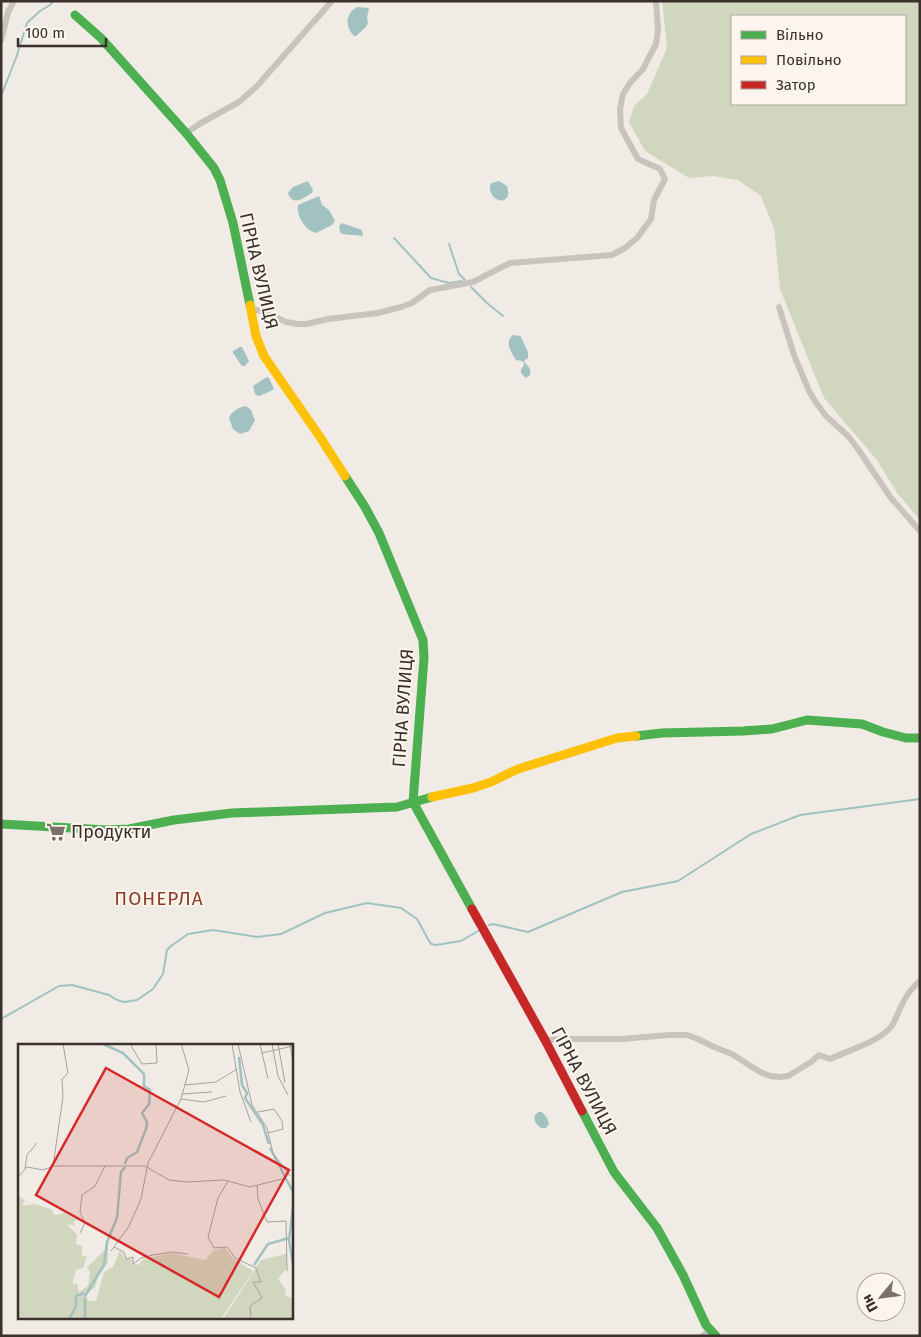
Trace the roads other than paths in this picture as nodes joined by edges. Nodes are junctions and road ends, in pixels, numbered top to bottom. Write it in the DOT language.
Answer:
graph roads {
  1 [pos="14,1"];
  2 [pos="332,1"];
  3 [pos="656,1"];
  4 [pos="75,15"];
  5 [pos="1,41"];
  6 [pos="186,133"];
  7 [pos="780,307"];
  8 [pos="250,309"];
  9 [pos="920,530"];
  10 [pos="920,738"];
  11 [pos="413,802"];
  12 [pos="1,824"];
  13 [pos="920,981"];
  14 [pos="545,1040"];
  15 [pos="713,1333"];
  16 [pos="702,1336"];
  1 -- 5 [label="street"];
  2 -- 6 [label="street"];
  3 -- 8 [label="street"];
  4 -- 6 [label="street, ГІРНА ВУЛИЦЯ"];
  6 -- 8 [label="street, ГІРНА ВУЛИЦЯ"];
  7 -- 9 [label="street"];
  8 -- 11 [label="street, ГІРНА ВУЛИЦЯ"];
  10 -- 11 [label="street"];
  11 -- 12 [label="street"];
  11 -- 14 [label="street, ГІРНА ВУЛИЦЯ"];
  13 -- 14 [label="street"];
  14 -- 15 [label="street, ГІРНА ВУЛИЦЯ"];
  15 -- 16 [label="street"];
}
